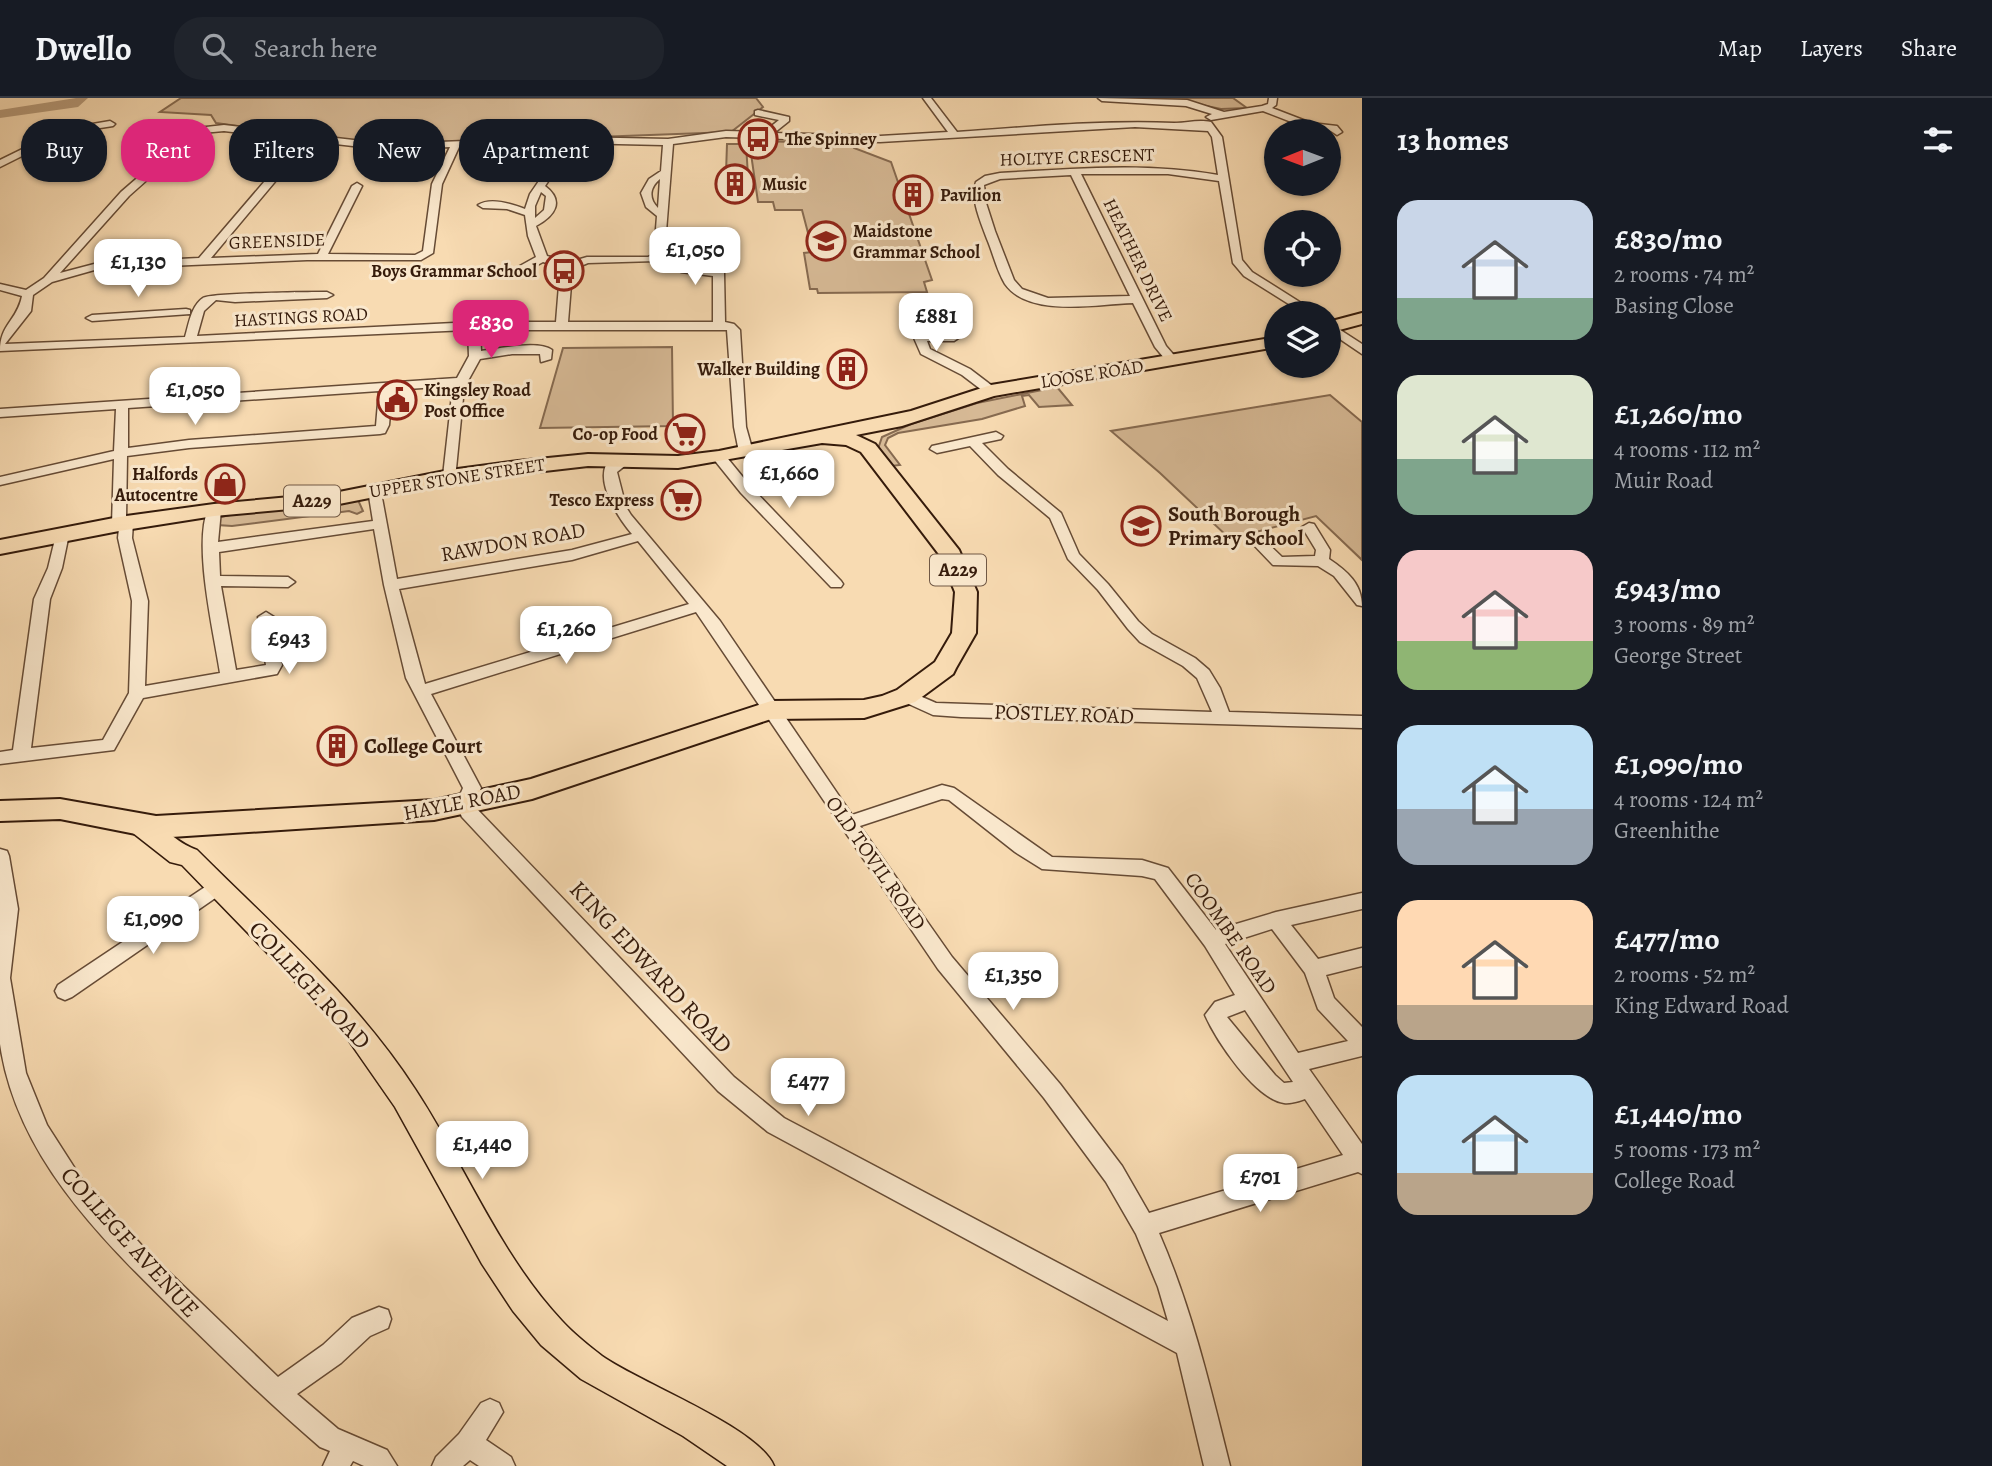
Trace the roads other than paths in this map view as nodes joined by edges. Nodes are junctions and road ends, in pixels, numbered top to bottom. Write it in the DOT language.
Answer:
graph roads {
  1 [pos="927,98"];
  2 [pos="1102,98"];
  3 [pos="1273,98"];
  4 [pos="1264,108"];
  5 [pos="758,113"];
  6 [pos="1221,114"];
  7 [pos="1292,119"];
  8 [pos="110,124"];
  9 [pos="229,129"];
  10 [pos="1210,129"];
  11 [pos="827,134"];
  12 [pos="769,136"];
  13 [pos="955,136"];
  14 [pos="845,138"];
  15 [pos="614,141"];
  16 [pos="339,142"];
  17 [pos="668,142"];
  18 [pos="456,144"];
  19 [pos="459,144"];
  20 [pos="0,164"];
  21 [pos="667,172"];
  22 [pos="1075,172"];
  23 [pos="1222,176"];
  24 [pos="269,182"];
  25 [pos="545,182"];
  26 [pos="357,186"];
  27 [pos="541,187"];
  28 [pos="531,199"];
  29 [pos="483,205"];
  30 [pos="508,206"];
  31 [pos="527,213"];
  32 [pos="663,215"];
  33 [pos="530,225"];
  34 [pos="73,252"];
  35 [pos="322,257"];
  36 [pos="542,258"];
  37 [pos="657,258"];
  38 [pos="202,261"];
  39 [pos="98,266"];
  40 [pos="571,266"];
  41 [pos="513,274"];
  42 [pos="48,280"];
  43 [pos="0,287"];
  44 [pos="28,294"];
  45 [pos="327,295"];
  46 [pos="1138,299"];
  47 [pos="1291,301"];
  48 [pos="186,312"];
  49 [pos="113,317"];
  50 [pos="92,318"];
  51 [pos="1362,318"];
  52 [pos="913,322"];
  53 [pos="1341,324"];
  54 [pos="476,326"];
  55 [pos="562,326"];
  56 [pos="719,326"];
  57 [pos="1341,335"];
  58 [pos="918,337"];
  59 [pos="954,337"];
  60 [pos="190,339"];
  61 [pos="104,343"];
  62 [pos="0,344"];
  63 [pos="1264,344"];
  64 [pos="1362,350"];
  65 [pos="475,356"];
  66 [pos="545,359"];
  67 [pos="1173,360"];
  68 [pos="460,382"];
  69 [pos="386,386"];
  70 [pos="991,391"];
  71 [pos="122,405"];
  72 [pos="0,412"];
  73 [pos="910,416"];
  74 [pos="996,436"];
  75 [pos="821,438"];
  76 [pos="973,441"];
  77 [pos="744,443"];
  78 [pos="868,448"];
  79 [pos="937,449"];
  80 [pos="121,453"];
  81 [pos="719,457"];
  82 [pos="625,461"];
  83 [pos="450,476"];
  84 [pos="0,481"];
  85 [pos="375,490"];
  86 [pos="214,510"];
  87 [pos="123,524"];
  88 [pos="380,524"];
  89 [pos="1309,527"];
  90 [pos="62,534"];
  91 [pos="641,536"];
  92 [pos="1256,540"];
  93 [pos="0,547"];
  94 [pos="212,548"];
  95 [pos="1321,561"];
  96 [pos="213,580"];
  97 [pos="288,582"];
  98 [pos="836,584"];
  99 [pos="391,585"];
  100 [pos="1362,601"];
  101 [pos="699,606"];
  102 [pos="266,617"];
  103 [pos="229,678"];
  104 [pos="422,691"];
  105 [pos="137,693"];
  106 [pos="906,696"];
  107 [pos="771,710"];
  108 [pos="1223,719"];
  109 [pos="1362,722"];
  110 [pos="21,756"];
  111 [pos="0,758"];
  112 [pos="465,804"];
  113 [pos="0,811"];
  114 [pos="848,823"];
  115 [pos="213,824"];
  116 [pos="141,826"];
  117 [pos="0,856"];
  118 [pos="190,858"];
  119 [pos="217,887"];
  120 [pos="1362,901"];
  121 [pos="1276,919"];
  122 [pos="1212,940"];
  123 [pos="1362,957"];
  124 [pos="1314,969"];
  125 [pos="65,991"];
  126 [pos="1249,1000"];
  127 [pos="1295,1063"];
  128 [pos="1310,1088"];
  129 [pos="1362,1161"];
  130 [pos="1144,1226"];
  131 [pos="379,1319"];
  132 [pos="1188,1345"];
  133 [pos="276,1393"];
  134 [pos="491,1412"];
  135 [pos="468,1443"];
  136 [pos="341,1456"];
  137 [pos="384,1466"];
  138 [pos="445,1466"];
  139 [pos="502,1466"];
  140 [pos="757,1466"];
  141 [pos="1217,1466"];
  1 -- 13 [label="street"];
  2 -- 6 [label="street"];
  3 -- 4 [label="street"];
  4 -- 6 [label="street"];
  4 -- 7 [label="street"];
  5 -- 12 [label="street"];
  6 -- 10 [label="street"];
  8 -- 20 [label="street"];
  9 -- 34 [label="street"];
  10 -- 13 [label="street"];
  10 -- 23 [label="street"];
  11 -- 14 [label="street"];
  12 -- 14 [label="street"];
  12 -- 17 [label="street"];
  13 -- 14 [label="street"];
  15 -- 17 [label="street"];
  16 -- 18 [label="street"];
  17 -- 21 [label="street"];
  18 -- 19 [label="street"];
  18 -- 35 [label="street, GREENSIDE"];
  21 -- 32 [label="street"];
  21 -- 32 [label="street"];
  22 -- 23 [label="street, HOLTYE CRESCENT"];
  22 -- 46 [label="street, HEATHER DRIVE"];
  22 -- 46 [label="street, HOLTYE CRESCENT"];
  23 -- 47 [label="street"];
  24 -- 38 [label="street"];
  25 -- 27 [label="street"];
  26 -- 35 [label="street"];
  27 -- 28 [label="street"];
  27 -- 33 [label="street"];
  28 -- 30 [label="street"];
  28 -- 31 [label="street"];
  29 -- 30 [label="street"];
  30 -- 31 [label="street"];
  31 -- 33 [label="street"];
  32 -- 37 [label="street"];
  33 -- 36 [label="street"];
  34 -- 39 [label="street"];
  34 -- 42 [label="street"];
  35 -- 38 [label="street, GREENSIDE"];
  36 -- 40 [label="street"];
  36 -- 41 [label="street"];
  37 -- 40 [label="street"];
  37 -- 56 [label="street"];
  38 -- 39 [label="street, GREENSIDE"];
  39 -- 42 [label="street, GREENSIDE"];
  40 -- 55 [label="street"];
  42 -- 44 [label="street"];
  43 -- 44 [label="street"];
  44 -- 62 [label="street"];
  45 -- 60 [label="street"];
  46 -- 67 [label="street, HEATHER DRIVE"];
  48 -- 49 [label="street"];
  49 -- 50 [label="street"];
  49 -- 61 [label="street"];
  51 -- 53 [label="highway"];
  52 -- 58 [label="street"];
  54 -- 55 [label="street, HASTINGS ROAD"];
  54 -- 60 [label="street, HASTINGS ROAD"];
  54 -- 65 [label="street"];
  55 -- 56 [label="street, HASTINGS ROAD"];
  56 -- 77 [label="street"];
  57 -- 64 [label="street"];
  58 -- 59 [label="street"];
  58 -- 70 [label="street"];
  60 -- 61 [label="street, HASTINGS ROAD"];
  61 -- 62 [label="street, HASTINGS ROAD"];
  63 -- 67 [label="highway, LOOSE ROAD / A229"];
  65 -- 66 [label="street"];
  65 -- 68 [label="street"];
  67 -- 70 [label="highway, LOOSE ROAD / A229"];
  68 -- 69 [label="street"];
  68 -- 83 [label="street"];
  69 -- 71 [label="street"];
  69 -- 80 [label="street"];
  70 -- 73 [label="highway, LOOSE ROAD / A229"];
  71 -- 72 [label="street"];
  71 -- 80 [label="street"];
  73 -- 75 [label="highway, LOOSE ROAD / A229"];
  73 -- 78 [label="highway, LOOSE ROAD / A229"];
  74 -- 76 [label="street"];
  75 -- 77 [label="highway, LOOSE ROAD / A229"];
  75 -- 78 [label="highway, A229"];
  76 -- 79 [label="street"];
  76 -- 108 [label="street"];
  77 -- 81 [label="highway, LOOSE ROAD / A229"];
  78 -- 106 [label="highway, A229"];
  80 -- 84 [label="street"];
  80 -- 87 [label="street"];
  81 -- 82 [label="highway, LOOSE ROAD / A229"];
  81 -- 98 [label="street"];
  82 -- 83 [label="highway, UPPER STONE STREET / A229"];
  82 -- 91 [label="street, OLD TOVIL ROAD"];
  83 -- 85 [label="highway, UPPER STONE STREET / A229"];
  85 -- 86 [label="highway, UPPER STONE STREET / A229"];
  85 -- 88 [label="street"];
  86 -- 87 [label="highway, UPPER STONE STREET / A229"];
  86 -- 94 [label="street"];
  87 -- 90 [label="highway, UPPER STONE STREET / A229"];
  87 -- 105 [label="street"];
  88 -- 94 [label="street"];
  88 -- 99 [label="street"];
  89 -- 95 [label="street"];
  90 -- 93 [label="highway, UPPER STONE STREET / A229"];
  90 -- 110 [label="street"];
  91 -- 99 [label="street, RAWDON ROAD"];
  91 -- 101 [label="street, OLD TOVIL ROAD"];
  92 -- 95 [label="street"];
  94 -- 96 [label="street"];
  95 -- 100 [label="street"];
  96 -- 97 [label="street"];
  96 -- 103 [label="street"];
  99 -- 104 [label="street"];
  101 -- 104 [label="street"];
  101 -- 107 [label="street, OLD TOVIL ROAD"];
  102 -- 103 [label="street"];
  103 -- 105 [label="street"];
  104 -- 112 [label="street"];
  105 -- 110 [label="street"];
  106 -- 107 [label="highway, A229"];
  106 -- 108 [label="street, POSTLEY ROAD"];
  107 -- 112 [label="highway, HAYLE ROAD / A229"];
  107 -- 114 [label="street, OLD TOVIL ROAD"];
  108 -- 109 [label="street, POSTLEY ROAD"];
  110 -- 111 [label="street"];
  112 -- 115 [label="highway, HAYLE ROAD / A229"];
  112 -- 132 [label="street, KING EDWARD ROAD"];
  113 -- 116 [label="highway, COLLEGE ROAD / A229"];
  114 -- 122 [label="street, COOMBE ROAD"];
  114 -- 130 [label="street, OLD TOVIL ROAD"];
  115 -- 116 [label="highway, HAYLE ROAD / A229"];
  115 -- 118 [label="main road"];
  116 -- 118 [label="main road, COLLEGE ROAD"];
  117 -- 133 [label="street, COLLEGE AVENUE"];
  118 -- 119 [label="main road, COLLEGE ROAD"];
  119 -- 125 [label="street"];
  119 -- 140 [label="main road, COLLEGE ROAD"];
  120 -- 121 [label="street"];
  121 -- 122 [label="street"];
  121 -- 124 [label="street"];
  122 -- 126 [label="street, COOMBE ROAD"];
  123 -- 124 [label="street"];
  124 -- 127 [label="street"];
  126 -- 127 [label="street, COOMBE ROAD"];
  126 -- 128 [label="street"];
  127 -- 128 [label="street, COOMBE ROAD"];
  128 -- 129 [label="street, COOMBE ROAD"];
  129 -- 130 [label="street"];
  130 -- 132 [label="street, OLD TOVIL ROAD"];
  131 -- 133 [label="street"];
  132 -- 141 [label="street, OLD TOVIL ROAD"];
  133 -- 136 [label="street, COLLEGE AVENUE"];
  134 -- 135 [label="street"];
  135 -- 138 [label="street"];
  135 -- 139 [label="street"];
  136 -- 137 [label="street, COLLEGE AVENUE"];
}
